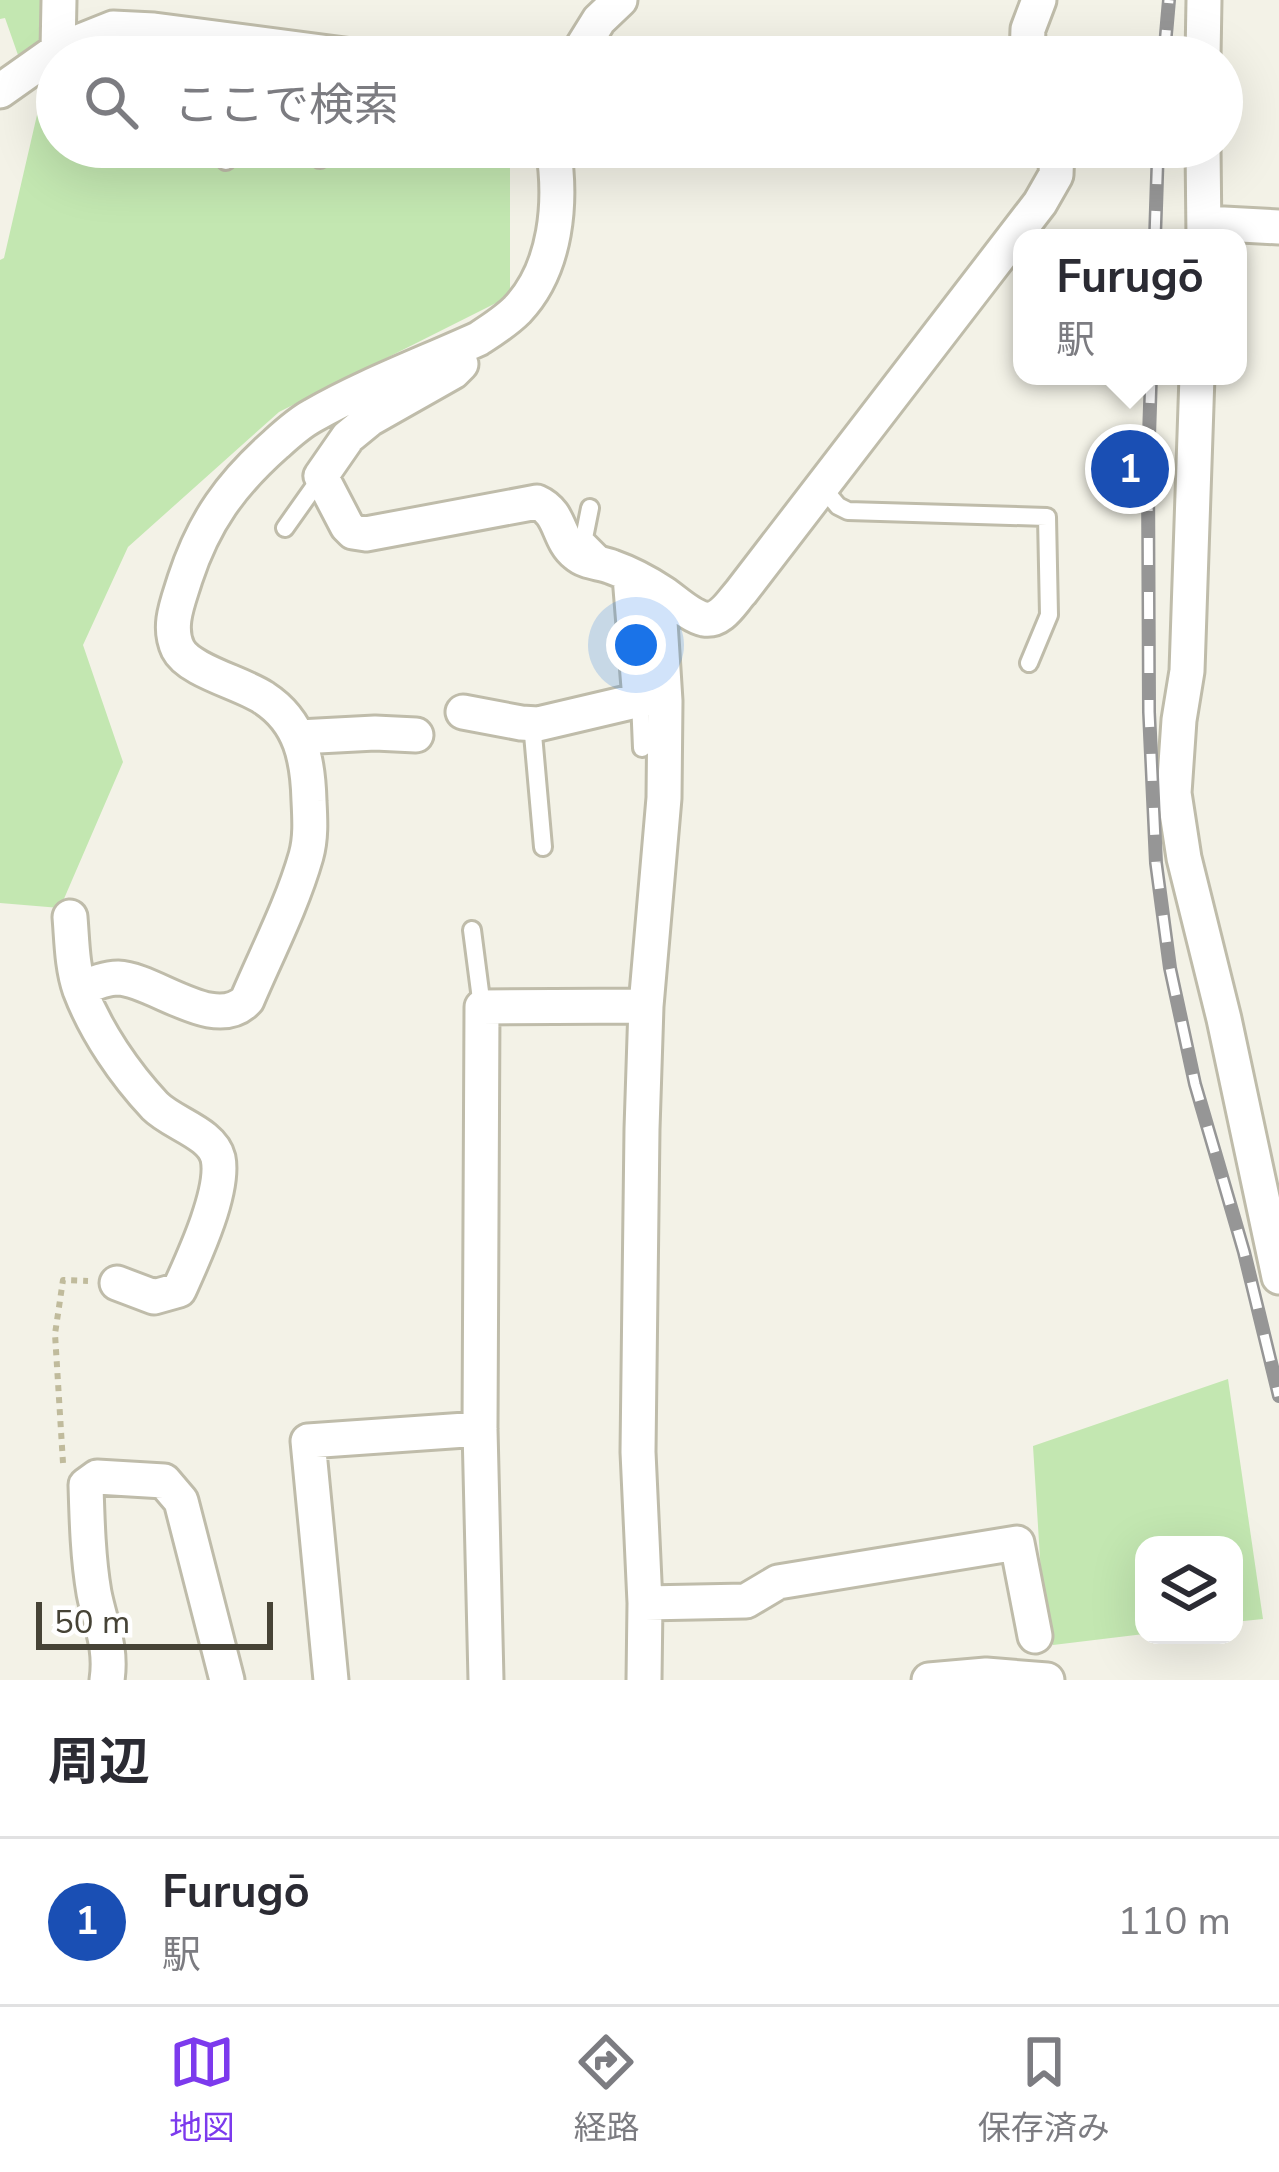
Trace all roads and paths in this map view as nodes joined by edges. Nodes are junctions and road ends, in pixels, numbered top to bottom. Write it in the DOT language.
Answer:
graph roads {
  1 [pos="59,0"];
  2 [pos="620,0"];
  3 [pos="1040,0"];
  4 [pos="1204,0"];
  5 [pos="58,36"];
  6 [pos="92,36"];
  7 [pos="151,36"];
  8 [pos="589,36"];
  9 [pos="1028,36"];
  10 [pos="1203,36"];
  11 [pos="36,66"];
  12 [pos="0,91"];
  13 [pos="556,168"];
  14 [pos="1056,168"];
  15 [pos="1203,168"];
  16 [pos="1279,227"];
  17 [pos="1020,229"];
  18 [pos="1204,229"];
  19 [pos="1229,229"];
  20 [pos="1013,238"];
  21 [pos="478,339"];
  22 [pos="1197,385"];
  23 [pos="321,476"];
  24 [pos="821,488"];
  25 [pos="590,508"];
  26 [pos="284,528"];
  27 [pos="633,577"];
  28 [pos="1029,663"];
  29 [pos="640,700"];
  30 [pos="464,712"];
  31 [pos="532,723"];
  32 [pos="416,735"];
  33 [pos="299,737"];
  34 [pos="643,748"];
  35 [pos="543,847"];
  36 [pos="70,917"];
  37 [pos="472,930"];
  38 [pos="80,989"];
  39 [pos="646,1006"];
  40 [pos="482,1007"];
  41 [pos="1279,1276"];
  42 [pos="117,1283"];
  43 [pos="480,1429"];
  44 [pos="645,1603"];
  45 [pos="1035,1636"];
  46 [pos="1006,1678"];
  47 [pos="107,1680"];
  48 [pos="226,1680"];
  49 [pos="331,1680"];
  50 [pos="486,1680"];
  51 [pos="644,1680"];
  52 [pos="929,1680"];
  53 [pos="1047,1680"];
  1 -- 5 [label="street"];
  2 -- 8 [label="street"];
  3 -- 9 [label="street"];
  4 -- 10 [label="street"];
  6 -- 7 [label="street"];
  11 -- 12 [label="street"];
  13 -- 21 [label="street"];
  14 -- 17 [label="street"];
  15 -- 18 [label="street"];
  16 -- 19 [label="street"];
  20 -- 24 [label="street"];
  21 -- 23 [label="street"];
  21 -- 33 [label="street"];
  22 -- 41 [label="street"];
  23 -- 26 [label="lane"];
  23 -- 27 [label="street"];
  24 -- 27 [label="street"];
  24 -- 28 [label="lane"];
  25 -- 27 [label="lane"];
  27 -- 29 [label="street"];
  27 -- 39 [label="street"];
  29 -- 31 [label="street"];
  29 -- 34 [label="lane"];
  30 -- 31 [label="street"];
  31 -- 35 [label="lane"];
  32 -- 33 [label="street"];
  33 -- 38 [label="street"];
  36 -- 38 [label="street"];
  37 -- 40 [label="lane"];
  38 -- 42 [label="street"];
  39 -- 40 [label="street"];
  39 -- 44 [label="street"];
  40 -- 43 [label="street"];
  43 -- 49 [label="street"];
  43 -- 50 [label="street"];
  44 -- 45 [label="street"];
  44 -- 51 [label="street"];
  46 -- 52 [label="street"];
  46 -- 53 [label="street"];
  47 -- 48 [label="street"];
}
